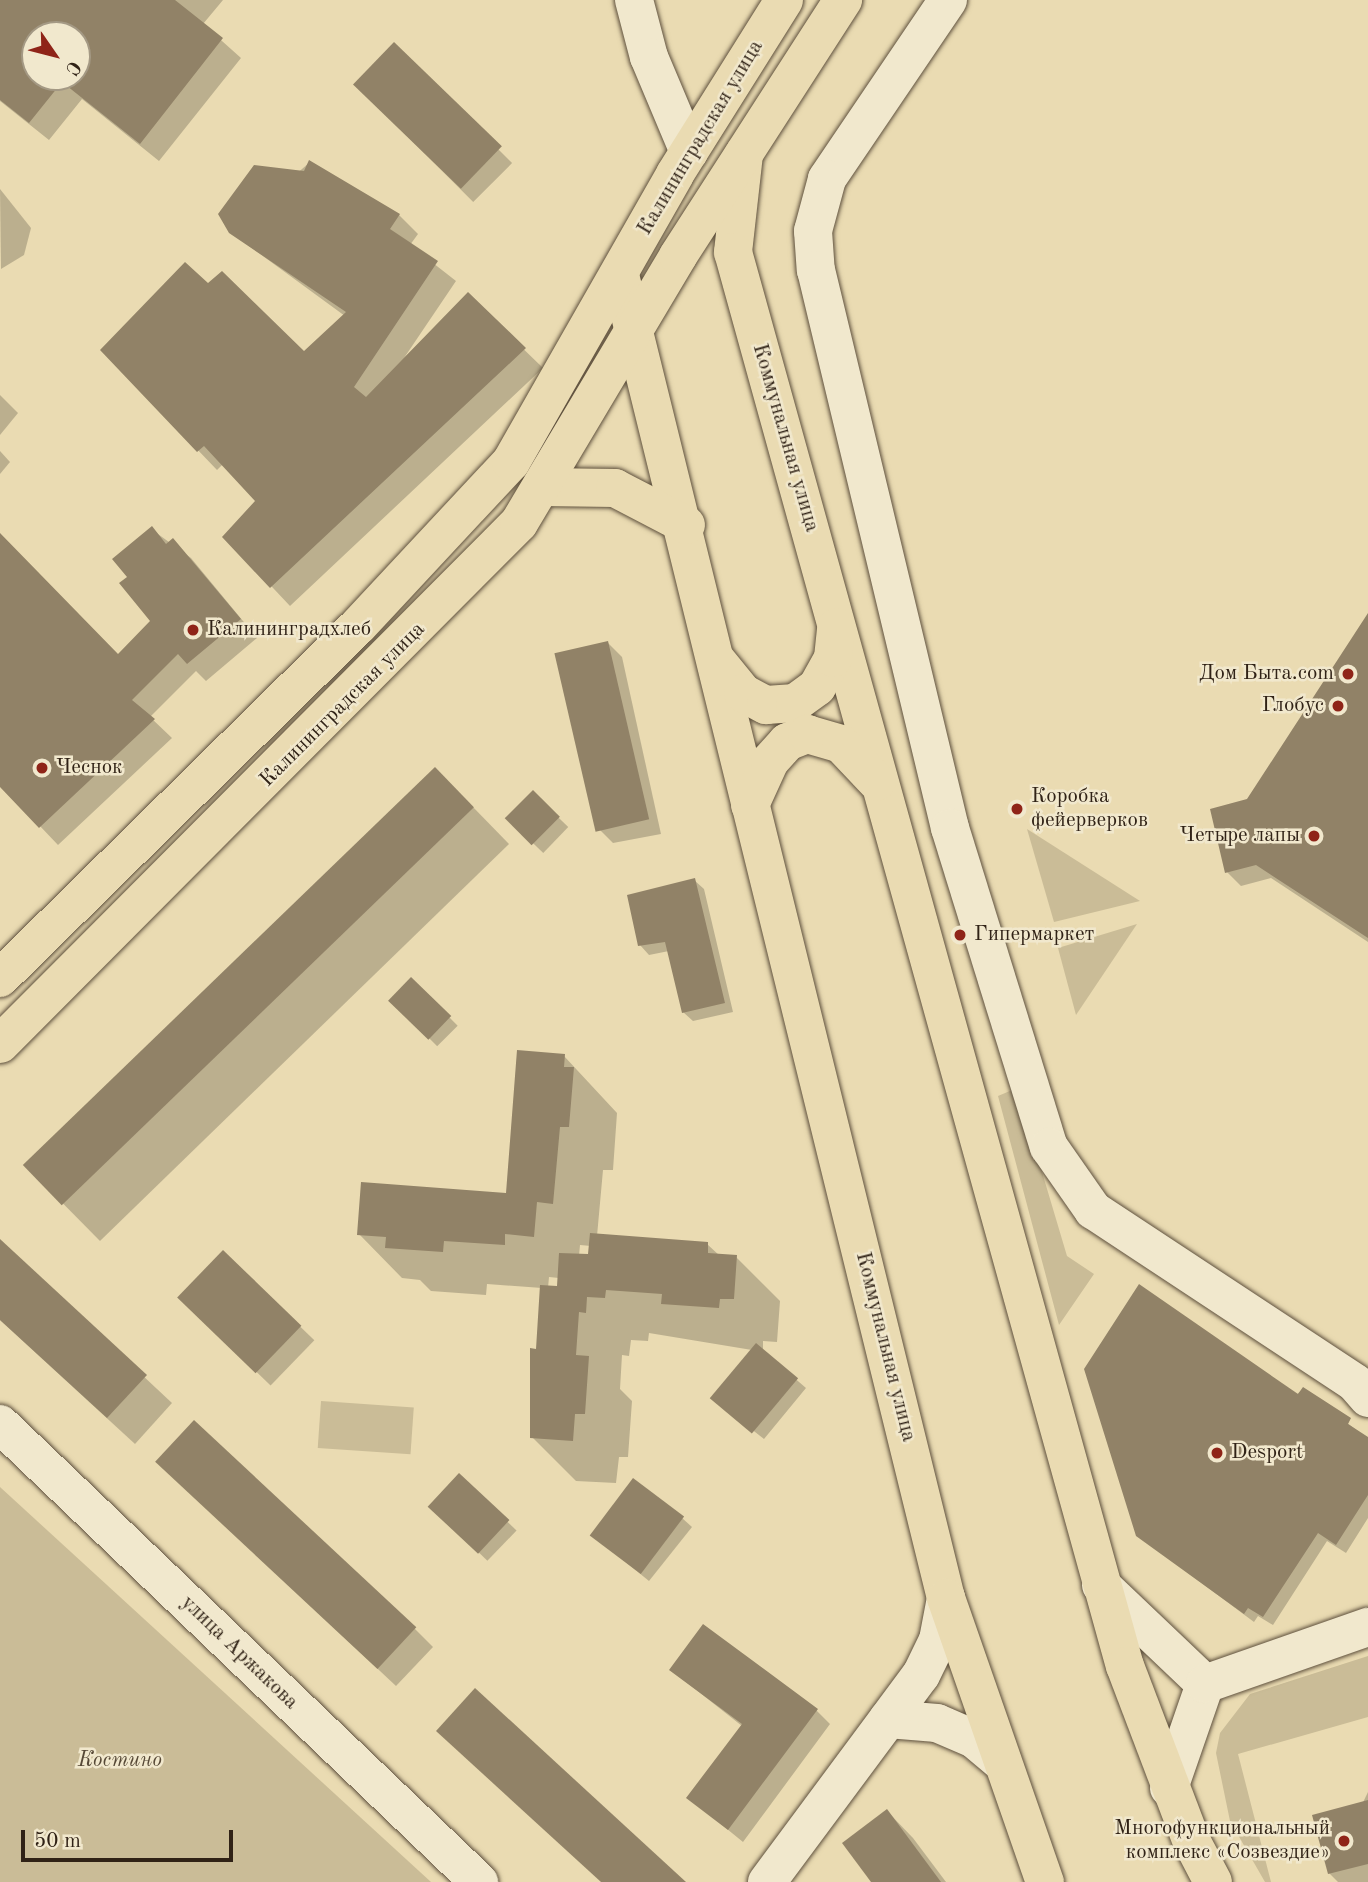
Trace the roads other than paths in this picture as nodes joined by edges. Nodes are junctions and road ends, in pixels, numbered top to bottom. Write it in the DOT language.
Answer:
graph roads {
  1 [pos="634,0"];
  2 [pos="784,0"];
  3 [pos="843,0"];
  4 [pos="948,0"];
  5 [pos="689,152"];
  6 [pos="744,154"];
  7 [pos="733,252"];
  8 [pos="678,256"];
  9 [pos="621,279"];
  10 [pos="635,326"];
  11 [pos="542,486"];
  12 [pos="686,526"];
  13 [pos="837,624"];
  14 [pos="713,656"];
  15 [pos="878,784"];
  16 [pos="750,805"];
  17 [pos="0,978"];
  18 [pos="0,1044"];
  19 [pos="1368,1398"];
  20 [pos="0,1424"];
  21 [pos="1101,1585"];
  22 [pos="946,1598"];
  23 [pos="1368,1627"];
  24 [pos="1205,1684"];
  25 [pos="888,1719"];
  26 [pos="999,1760"];
  27 [pos="1169,1788"];
  28 [pos="479,1882"];
  29 [pos="767,1882"];
  30 [pos="1045,1882"];
  31 [pos="1213,1882"];
  1 -- 5 [label="street"];
  2 -- 5 [label="main road, Калининградская улица"];
  3 -- 6 [label="main road, Калининградская улица"];
  4 -- 19 [label="street"];
  5 -- 9 [label="main road, Калининградская улица"];
  6 -- 7 [label="main road, Калининградская улица"];
  6 -- 8 [label="main road, Калининградская улица"];
  7 -- 8 [label="main road, Калининградская улица"];
  7 -- 13 [label="main road, Коммунальная улица"];
  8 -- 9 [label="main road, Калининградская улица"];
  8 -- 10 [label="main road, Калининградская улица"];
  9 -- 10 [label="main road"];
  9 -- 17 [label="main road, Калининградская улица"];
  10 -- 11 [label="main road, Калининградская улица"];
  10 -- 12 [label="main road, Коммунальная улица"];
  11 -- 12 [label="main road"];
  11 -- 18 [label="main road, Калининградская улица"];
  12 -- 14 [label="main road, Коммунальная улица"];
  13 -- 14 [label="main road, Коммунальная улица"];
  13 -- 15 [label="main road, Коммунальная улица"];
  14 -- 16 [label="main road, Коммунальная улица"];
  15 -- 16 [label="main road, Коммунальная улица"];
  15 -- 21 [label="main road, Коммунальная улица"];
  16 -- 22 [label="main road, Коммунальная улица"];
  20 -- 28 [label="street, улица Аржакова"];
  21 -- 24 [label="street"];
  21 -- 27 [label="main road, Коммунальная улица"];
  22 -- 25 [label="street"];
  22 -- 26 [label="main road, Коммунальная улица"];
  23 -- 24 [label="street"];
  24 -- 27 [label="street"];
  25 -- 26 [label="street"];
  25 -- 29 [label="street"];
  26 -- 30 [label="main road, Коммунальная улица"];
  27 -- 31 [label="main road, Коммунальная улица"];
}
